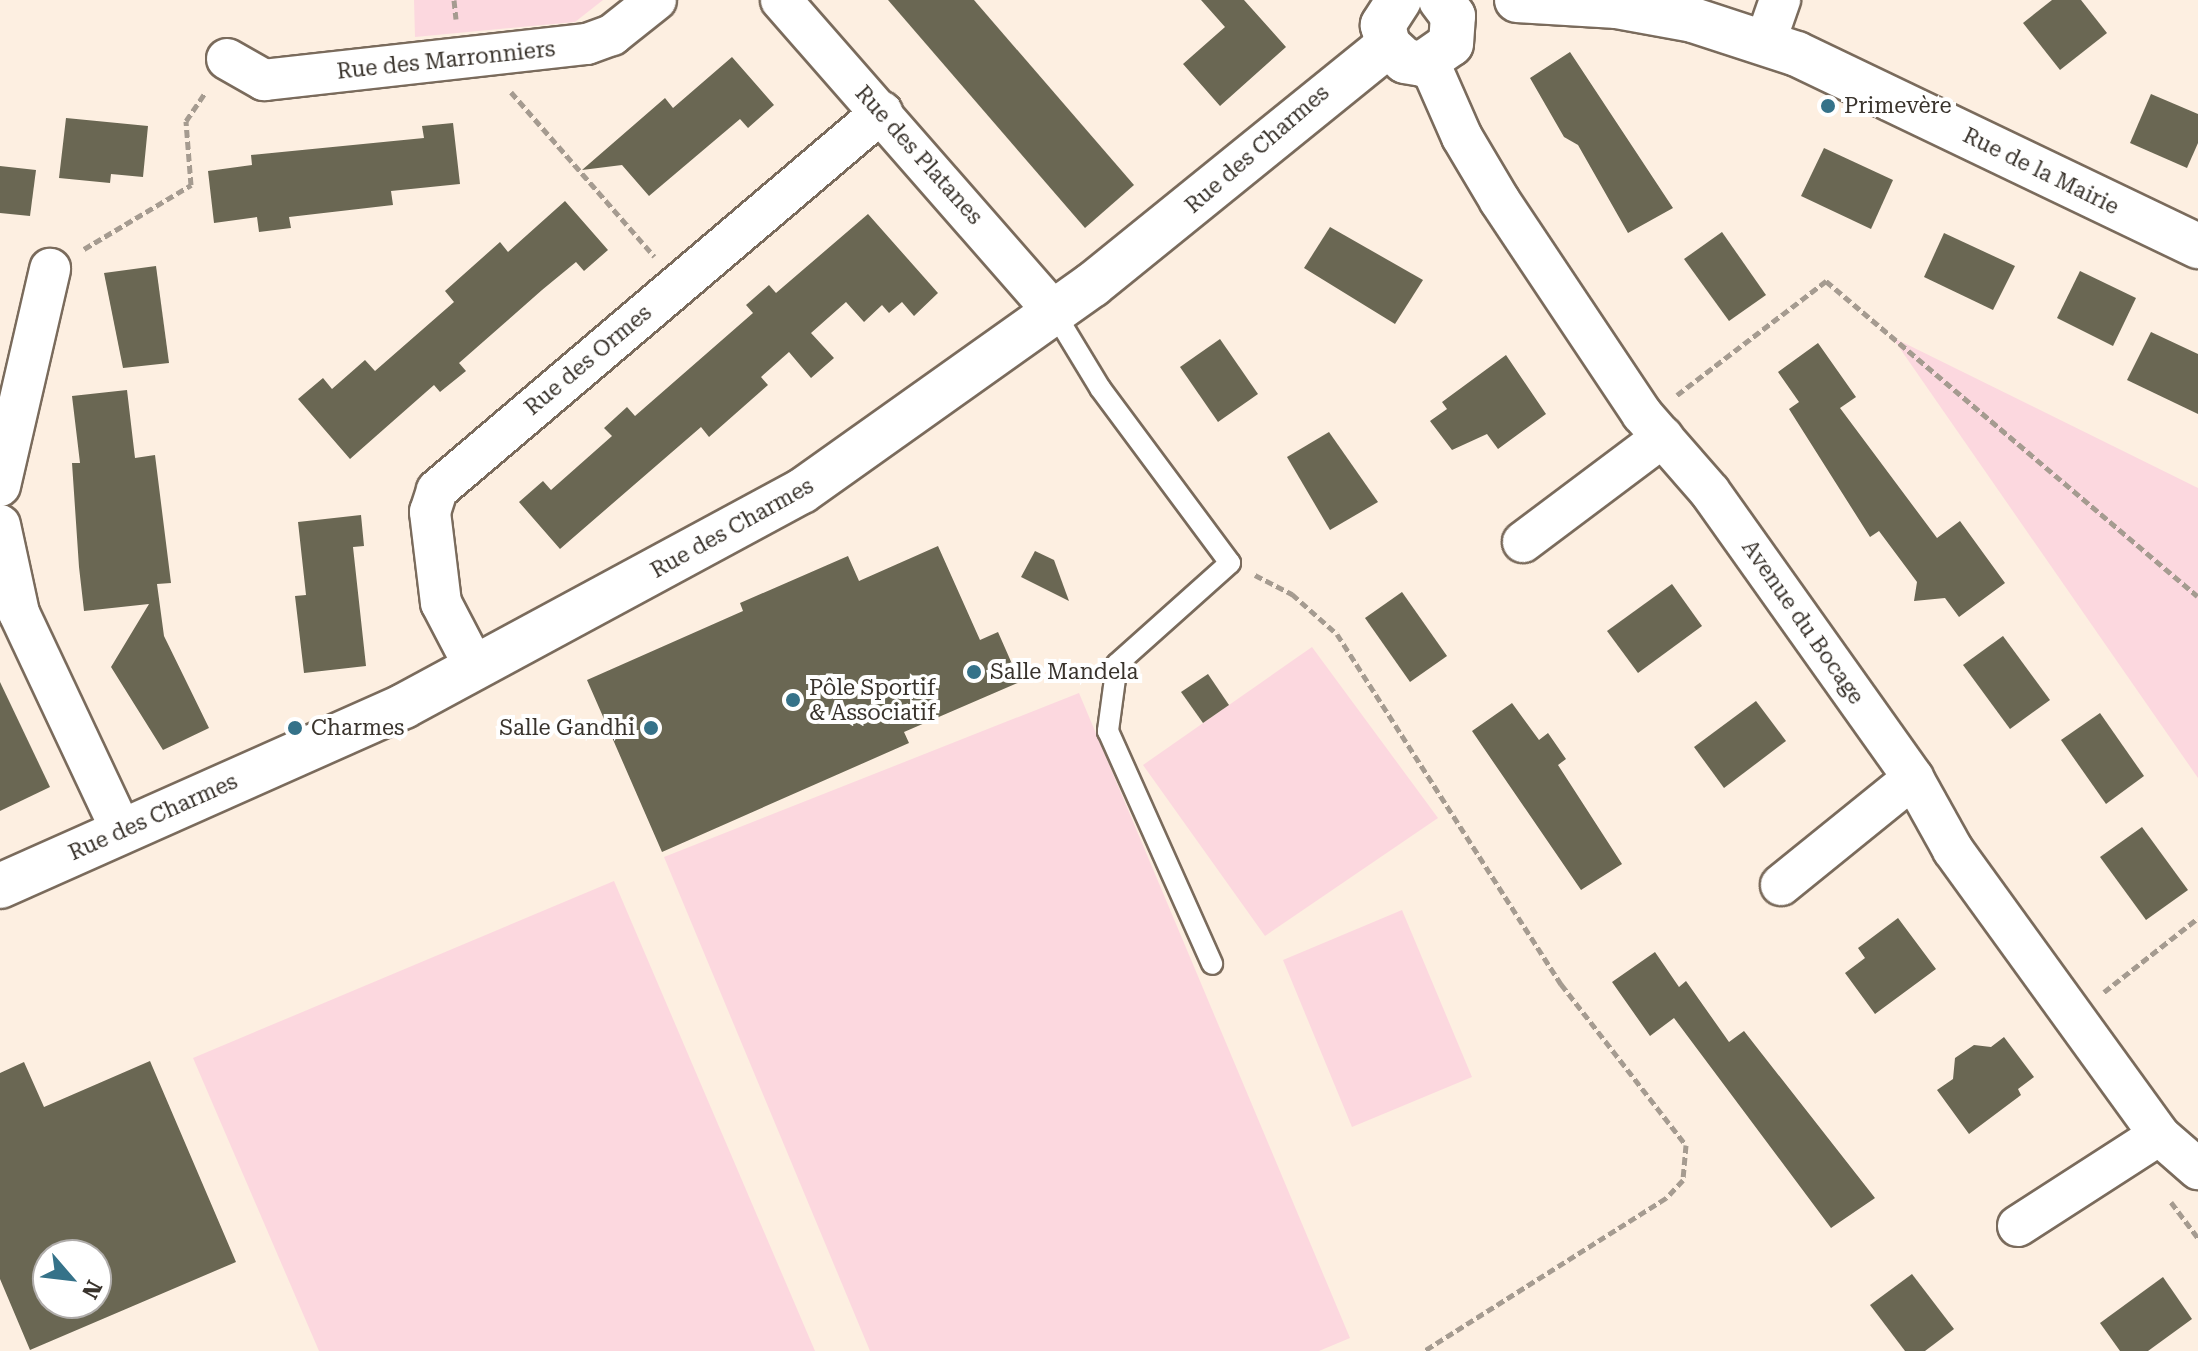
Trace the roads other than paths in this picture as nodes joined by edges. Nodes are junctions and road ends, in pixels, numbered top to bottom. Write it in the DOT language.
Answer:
graph roads {
  1 [pos="656,0"];
  2 [pos="781,0"];
  3 [pos="1499,0"];
  4 [pos="1517,0"];
  5 [pos="1780,0"];
  6 [pos="1447,8"];
  7 [pos="1390,13"];
  8 [pos="1765,43"];
  9 [pos="227,59"];
  10 [pos="1429,62"];
  11 [pos="882,112"];
  12 [pos="2198,246"];
  13 [pos="50,269"];
  14 [pos="1054,312"];
  15 [pos="1652,426"];
  16 [pos="0,486"];
  17 [pos="0,525"];
  18 [pos="1523,542"];
  19 [pos="474,666"];
  20 [pos="1913,778"];
  21 [pos="121,830"];
  22 [pos="1781,885"];
  23 [pos="0,886"];
  24 [pos="1212,964"];
  25 [pos="2159,1135"];
  26 [pos="2198,1169"];
  27 [pos="2018,1226"];
  1 -- 9 [label="street, Rue des Marronniers"];
  2 -- 11 [label="street, Rue des Platanes"];
  3 -- 6 [label="street"];
  4 -- 8 [label="street, Rue de la Mairie"];
  5 -- 8 [label="street"];
  6 -- 10 [label="street"];
  7 -- 10 [label="street"];
  7 -- 14 [label="street, Rue des Charmes"];
  8 -- 12 [label="street, Rue de la Mairie"];
  10 -- 15 [label="street, Avenue du Bocage"];
  11 -- 14 [label="street, Rue des Platanes"];
  11 -- 19 [label="street, Rue des Ormes"];
  13 -- 16 [label="street"];
  14 -- 19 [label="street, Rue des Charmes"];
  14 -- 24 [label="lane"];
  15 -- 18 [label="street"];
  15 -- 20 [label="street, Avenue du Bocage"];
  17 -- 21 [label="street"];
  19 -- 21 [label="street, Rue des Charmes"];
  20 -- 22 [label="street"];
  20 -- 25 [label="street, Avenue du Bocage"];
  21 -- 23 [label="street, Rue des Charmes"];
  25 -- 26 [label="street, Avenue du Bocage"];
  25 -- 27 [label="street"];
}
